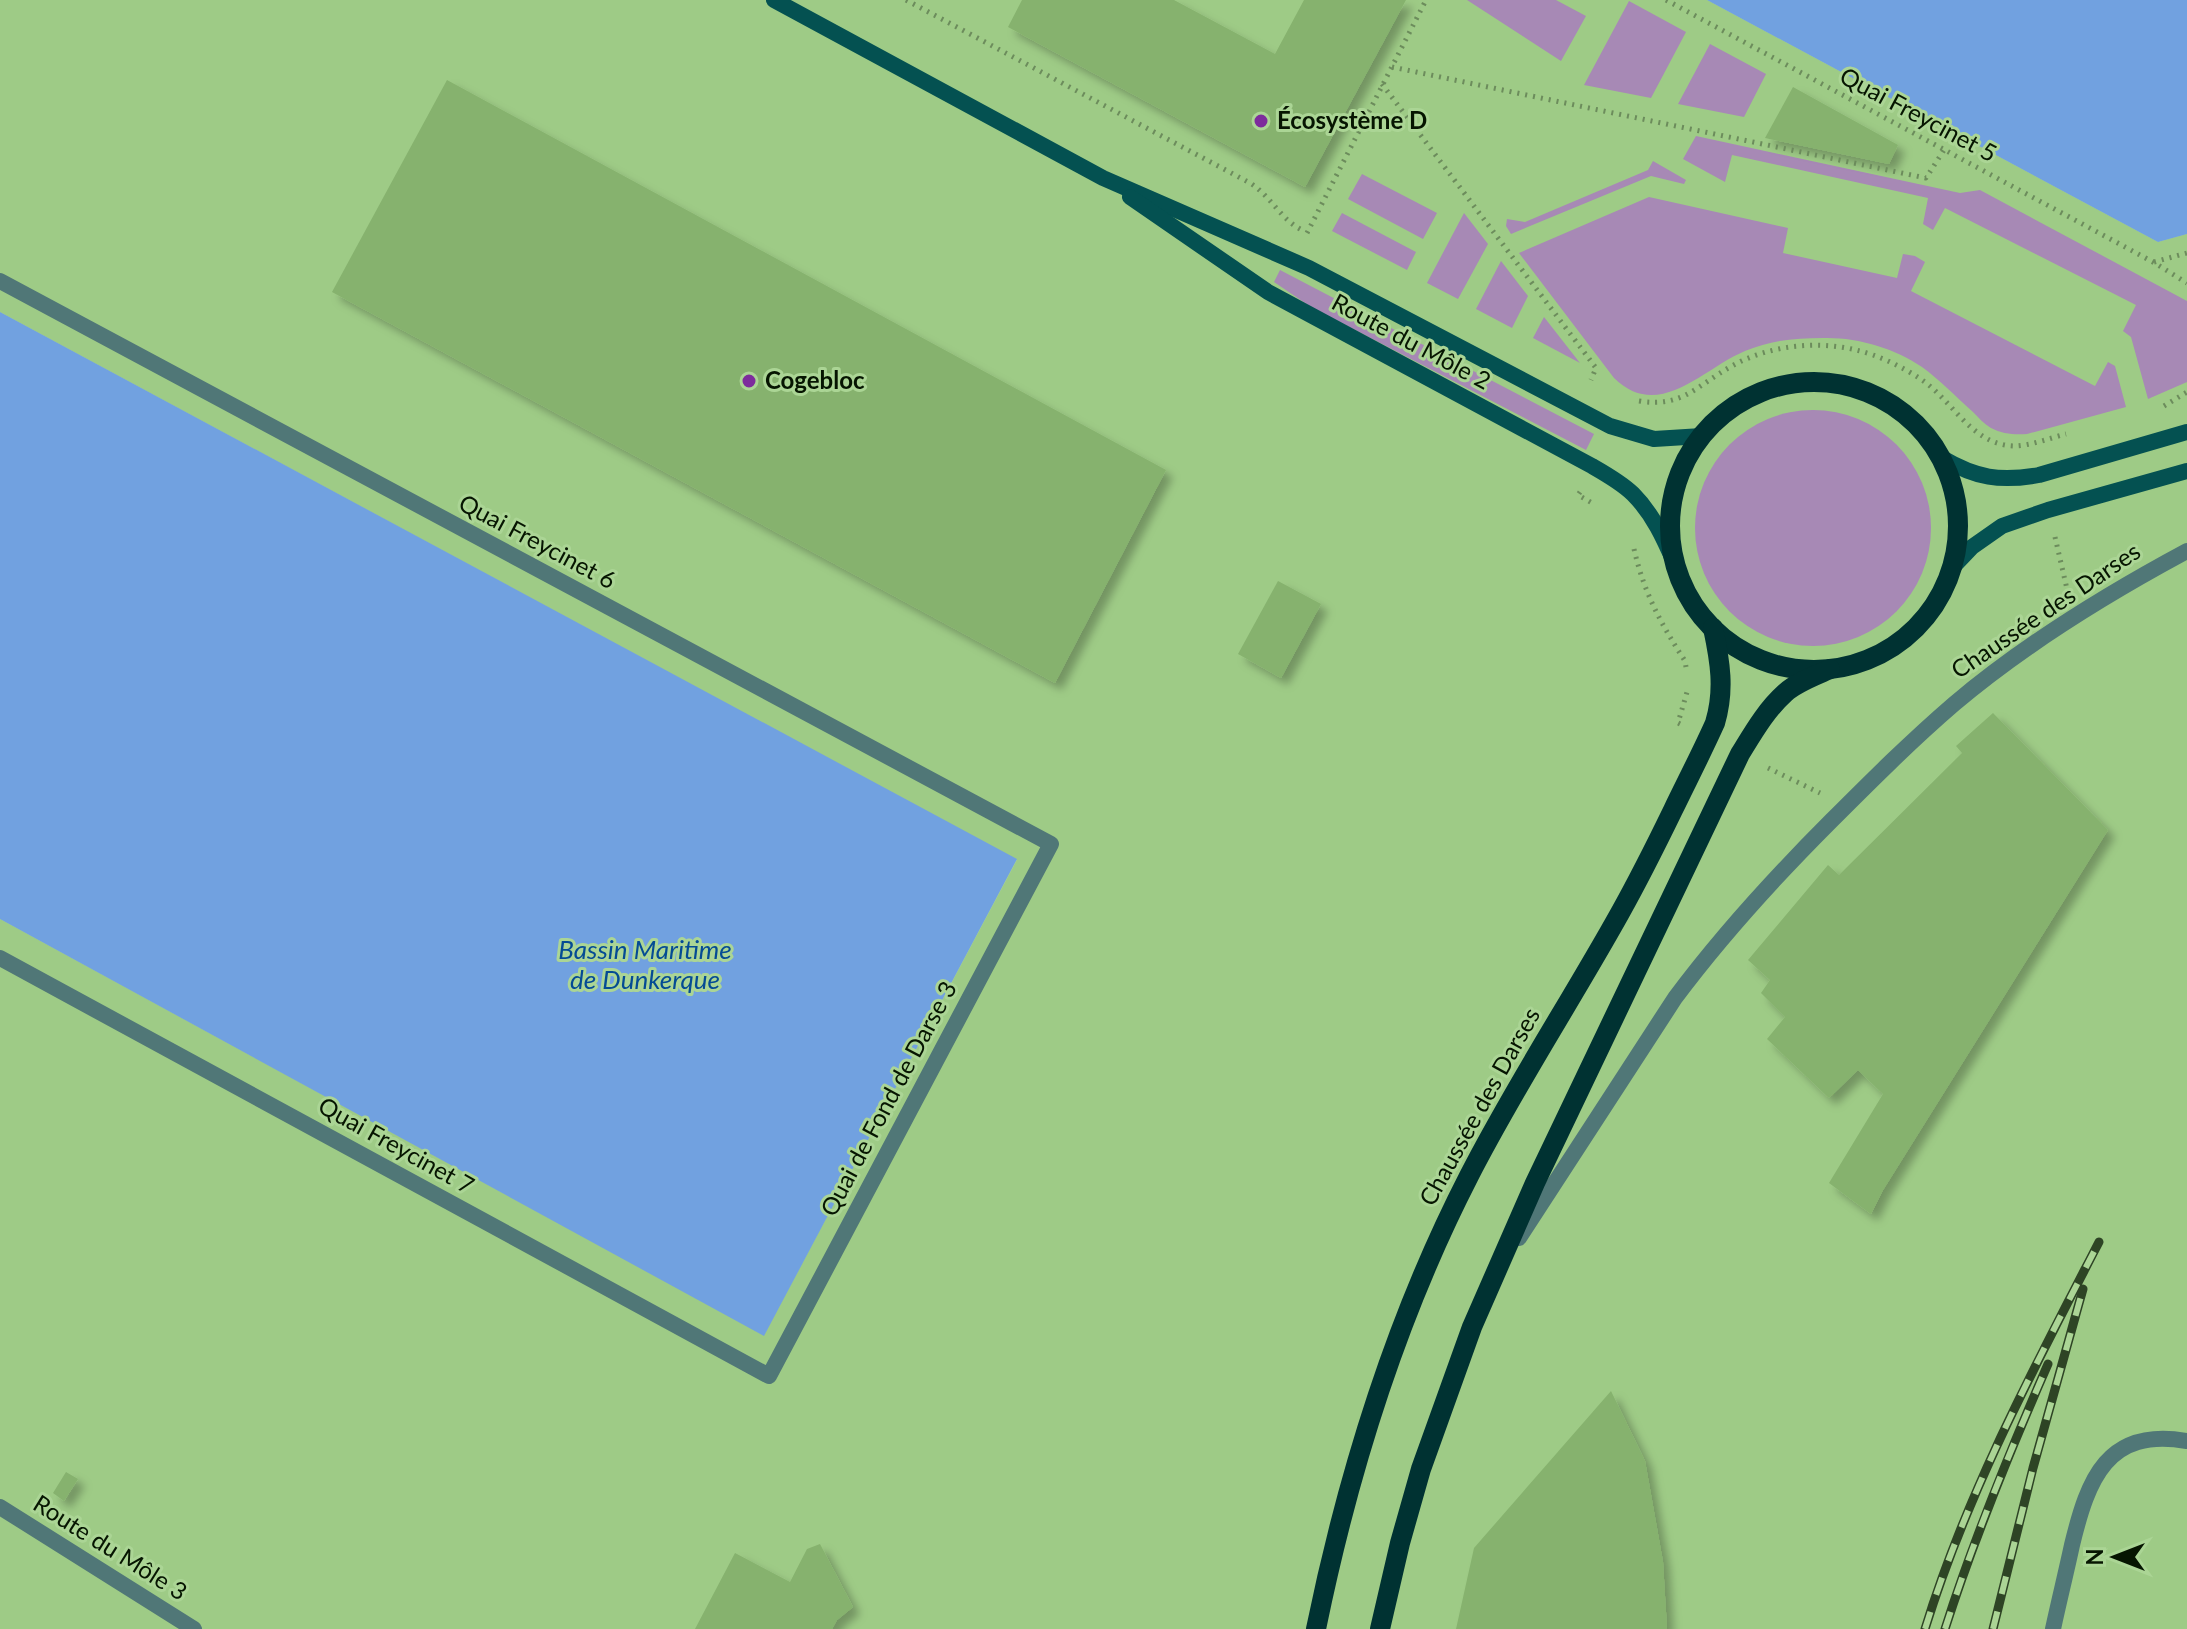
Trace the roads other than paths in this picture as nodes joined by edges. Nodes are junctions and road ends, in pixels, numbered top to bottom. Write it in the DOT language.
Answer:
graph roads {
  1 [pos="774,0"];
  2 [pos="1103,178"];
  3 [pos="0,281"];
  4 [pos="2187,432"];
  5 [pos="1702,436"];
  6 [pos="1942,458"];
  7 [pos="2187,471"];
  8 [pos="2187,551"];
  9 [pos="1675,564"];
  10 [pos="1952,568"];
  11 [pos="1713,628"];
  12 [pos="1830,669"];
  13 [pos="1051,844"];
  14 [pos="0,958"];
  15 [pos="1492,1279"];
  16 [pos="769,1376"];
  17 [pos="2187,1441"];
  18 [pos="0,1507"];
  19 [pos="194,1629"];
  20 [pos="1316,1629"];
  21 [pos="1380,1629"];
  22 [pos="2053,1629"];
  1 -- 2 [label="main road, Route du Môle 2"];
  2 -- 5 [label="main road, Route du Môle 2"];
  2 -- 9 [label="main road, Route du Môle 2"];
  3 -- 13 [label="street, Quai Freycinet 6"];
  4 -- 6 [label="main road"];
  5 -- 6 [label="main road"];
  5 -- 9 [label="main road"];
  6 -- 10 [label="main road"];
  7 -- 10 [label="main road"];
  8 -- 15 [label="street, Chaussée des Darses"];
  9 -- 11 [label="main road"];
  10 -- 12 [label="main road"];
  11 -- 12 [label="main road"];
  11 -- 20 [label="main road, Chaussée des Darses"];
  12 -- 15 [label="main road, Chaussée des Darses"];
  13 -- 16 [label="street, Quai de Fond de Darse 3"];
  14 -- 16 [label="street, Quai Freycinet 7"];
  15 -- 21 [label="main road, Chaussée des Darses"];
  17 -- 22 [label="street"];
  18 -- 19 [label="street, Route du Môle 3"];
}
